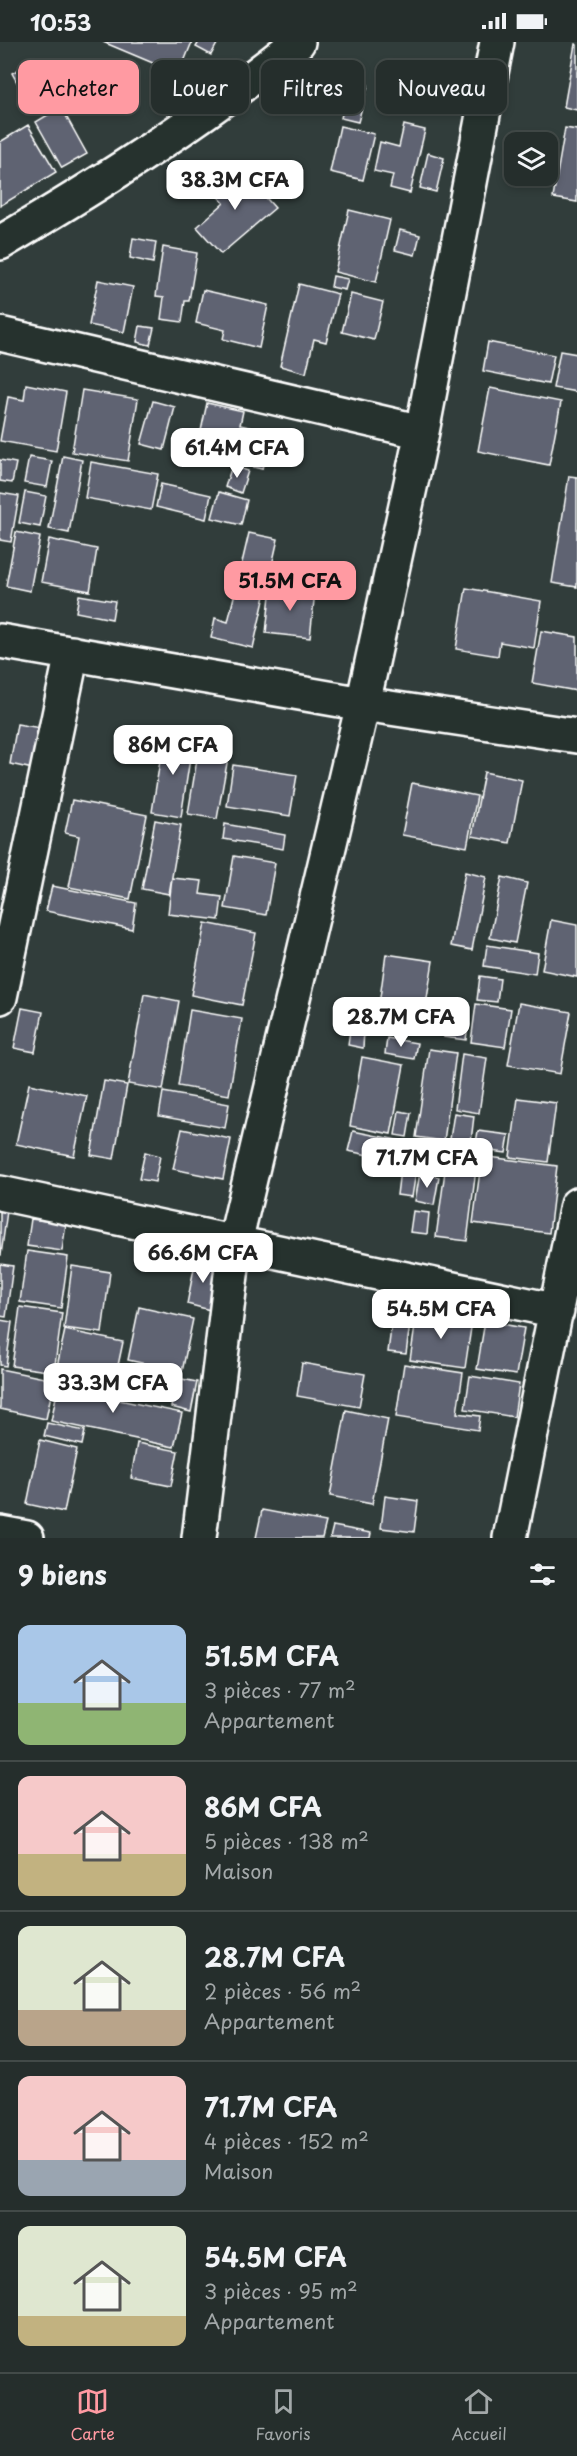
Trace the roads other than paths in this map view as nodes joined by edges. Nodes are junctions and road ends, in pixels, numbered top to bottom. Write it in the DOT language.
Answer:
graph roads {
  1 [pos="298,42"];
  2 [pos="497,42"];
  3 [pos="0,243"];
  4 [pos="0,334"];
  5 [pos="422,432"];
  6 [pos="0,641"];
  7 [pos="72,653"];
  8 [pos="363,704"];
  9 [pos="577,736"];
  10 [pos="0,997"];
  11 [pos="0,1193"];
  12 [pos="577,1205"];
  13 [pos="235,1242"];
  14 [pos="557,1311"];
  15 [pos="0,1533"];
  16 [pos="27,1538"];
  17 [pos="199,1538"];
  18 [pos="510,1538"];
  1 -- 3 [label="street"];
  2 -- 5 [label="street"];
  4 -- 5 [label="street"];
  5 -- 8 [label="street"];
  6 -- 7 [label="street"];
  7 -- 8 [label="street"];
  7 -- 10 [label="street"];
  8 -- 9 [label="street"];
  8 -- 13 [label="street"];
  11 -- 13 [label="street"];
  12 -- 14 [label="street"];
  13 -- 14 [label="street"];
  13 -- 17 [label="street"];
  14 -- 18 [label="street"];
  15 -- 16 [label="street"];
}
